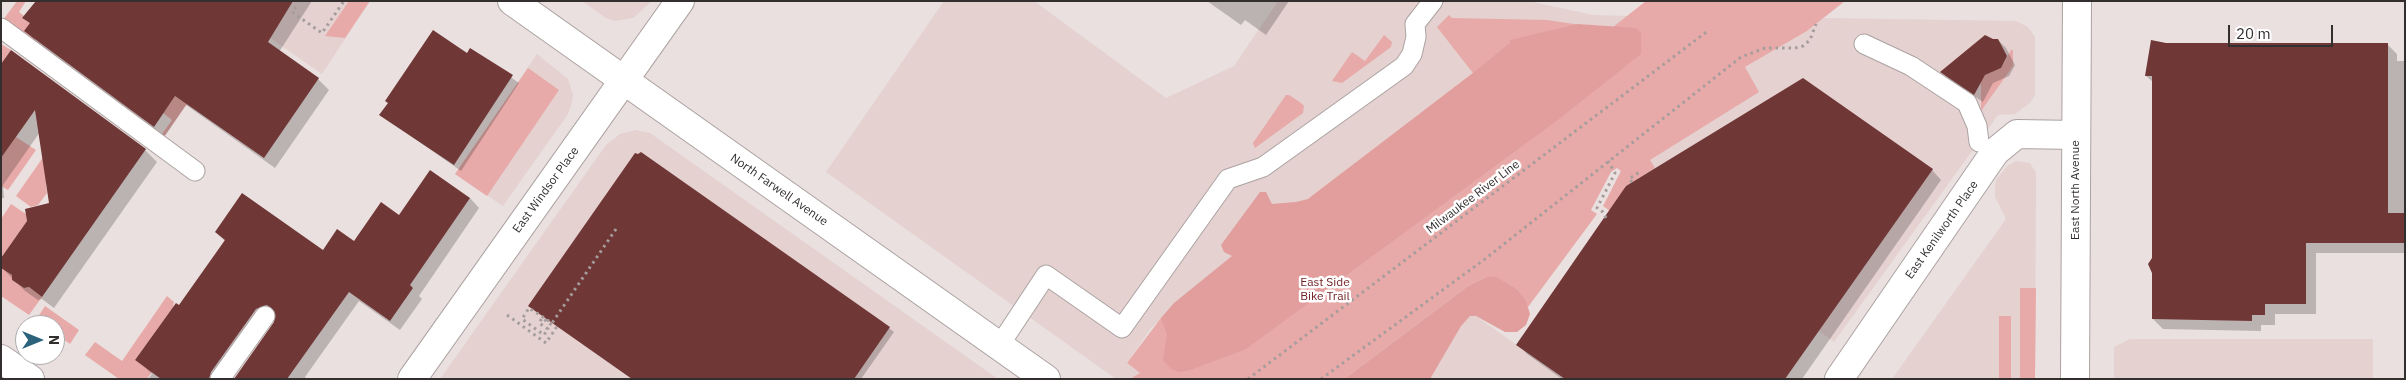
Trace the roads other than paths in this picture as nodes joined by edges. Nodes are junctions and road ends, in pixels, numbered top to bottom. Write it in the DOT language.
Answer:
graph roads {
  1 [pos="512,1"];
  2 [pos="680,1"];
  3 [pos="1433,1"];
  4 [pos="2076,1"];
  5 [pos="1,28"];
  6 [pos="1864,44"];
  7 [pos="624,80"];
  8 [pos="2076,135"];
  9 [pos="1979,142"];
  10 [pos="195,171"];
  11 [pos="265,316"];
  12 [pos="999,346"];
  13 [pos="1,359"];
  14 [pos="30,379"];
  15 [pos="220,379"];
  16 [pos="412,379"];
  17 [pos="1046,379"];
  18 [pos="1839,379"];
  19 [pos="2075,379"];
  1 -- 7 [label="main road, North Farwell Avenue"];
  2 -- 7 [label="main road, East Windsor Place"];
  3 -- 12 [label="lane"];
  4 -- 8 [label="main road, East North Avenue"];
  5 -- 10 [label="lane"];
  6 -- 9 [label="lane"];
  7 -- 12 [label="main road, North Farwell Avenue"];
  7 -- 16 [label="main road, East Windsor Place"];
  8 -- 18 [label="main road, East Kenilworth Place"];
  8 -- 19 [label="main road, East North Avenue"];
  11 -- 15 [label="lane"];
  12 -- 17 [label="main road, North Farwell Avenue"];
  13 -- 14 [label="main road"];
}
